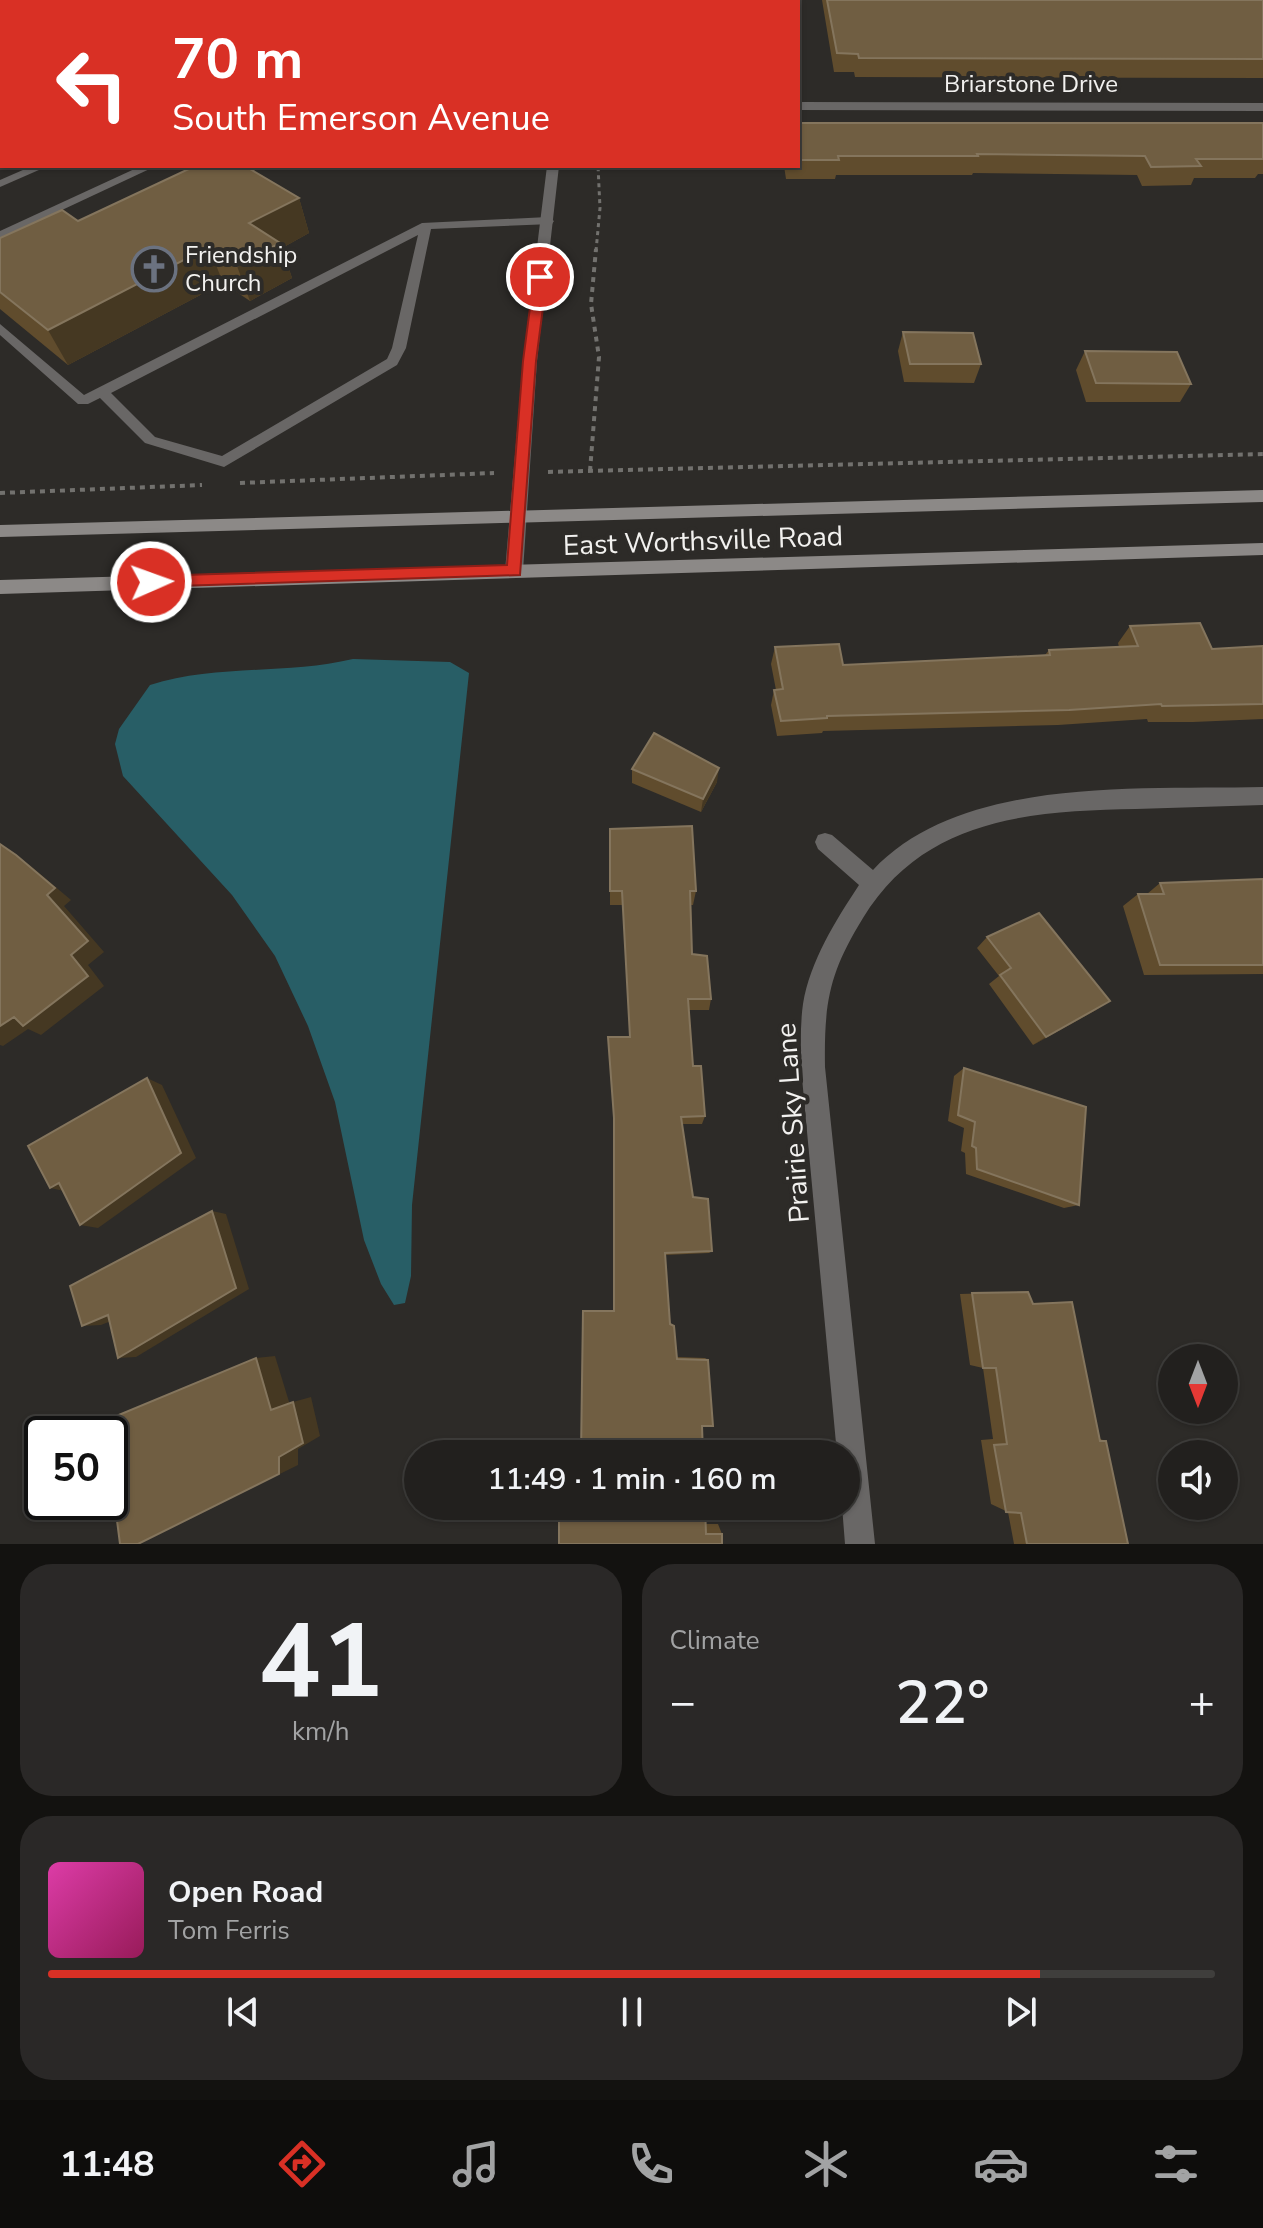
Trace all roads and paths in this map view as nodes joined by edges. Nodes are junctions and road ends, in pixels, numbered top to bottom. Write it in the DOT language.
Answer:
graph roads {
  1 [pos="800,106"];
  2 [pos="1263,107"];
  3 [pos="37,168"];
  4 [pos="146,168"];
  5 [pos="553,168"];
  6 [pos="598,168"];
  7 [pos="0,184"];
  8 [pos="548,221"];
  9 [pos="426,226"];
  10 [pos="0,235"];
  11 [pos="0,328"];
  12 [pos="101,391"];
  13 [pos="1263,454"];
  14 [pos="590,471"];
  15 [pos="522,472"];
  16 [pos="227,484"];
  17 [pos="211,485"];
  18 [pos="0,493"];
  19 [pos="1263,496"];
  20 [pos="519,515"];
  21 [pos="0,531"];
  22 [pos="1263,549"];
  23 [pos="514,571"];
  24 [pos="0,587"];
  25 [pos="1263,796"];
  26 [pos="825,842"];
  27 [pos="873,883"];
  28 [pos="860,1544"];
  1 -- 2 [label="street, Briarstone Drive"];
  3 -- 7 [label="lane"];
  4 -- 10 [label="lane"];
  5 -- 8 [label="street"];
  6 -- 14 [label="path"];
  8 -- 9 [label="lane"];
  8 -- 15 [label="street"];
  9 -- 12 [label="lane"];
  9 -- 12 [label="lane"];
  11 -- 12 [label="lane"];
  13 -- 14 [label="path"];
  14 -- 15 [label="path"];
  15 -- 16 [label="path"];
  15 -- 20 [label="street"];
  17 -- 18 [label="path"];
  19 -- 20 [label="main road, East Worthsville Road"];
  20 -- 21 [label="main road, East Worthsville Road"];
  20 -- 23 [label="street"];
  22 -- 23 [label="main road, East Worthsville Road"];
  23 -- 24 [label="main road, East Worthsville Road"];
  25 -- 27 [label="street, Prairie Sky Lane"];
  26 -- 27 [label="street"];
  27 -- 28 [label="street, Prairie Sky Lane"];
}
